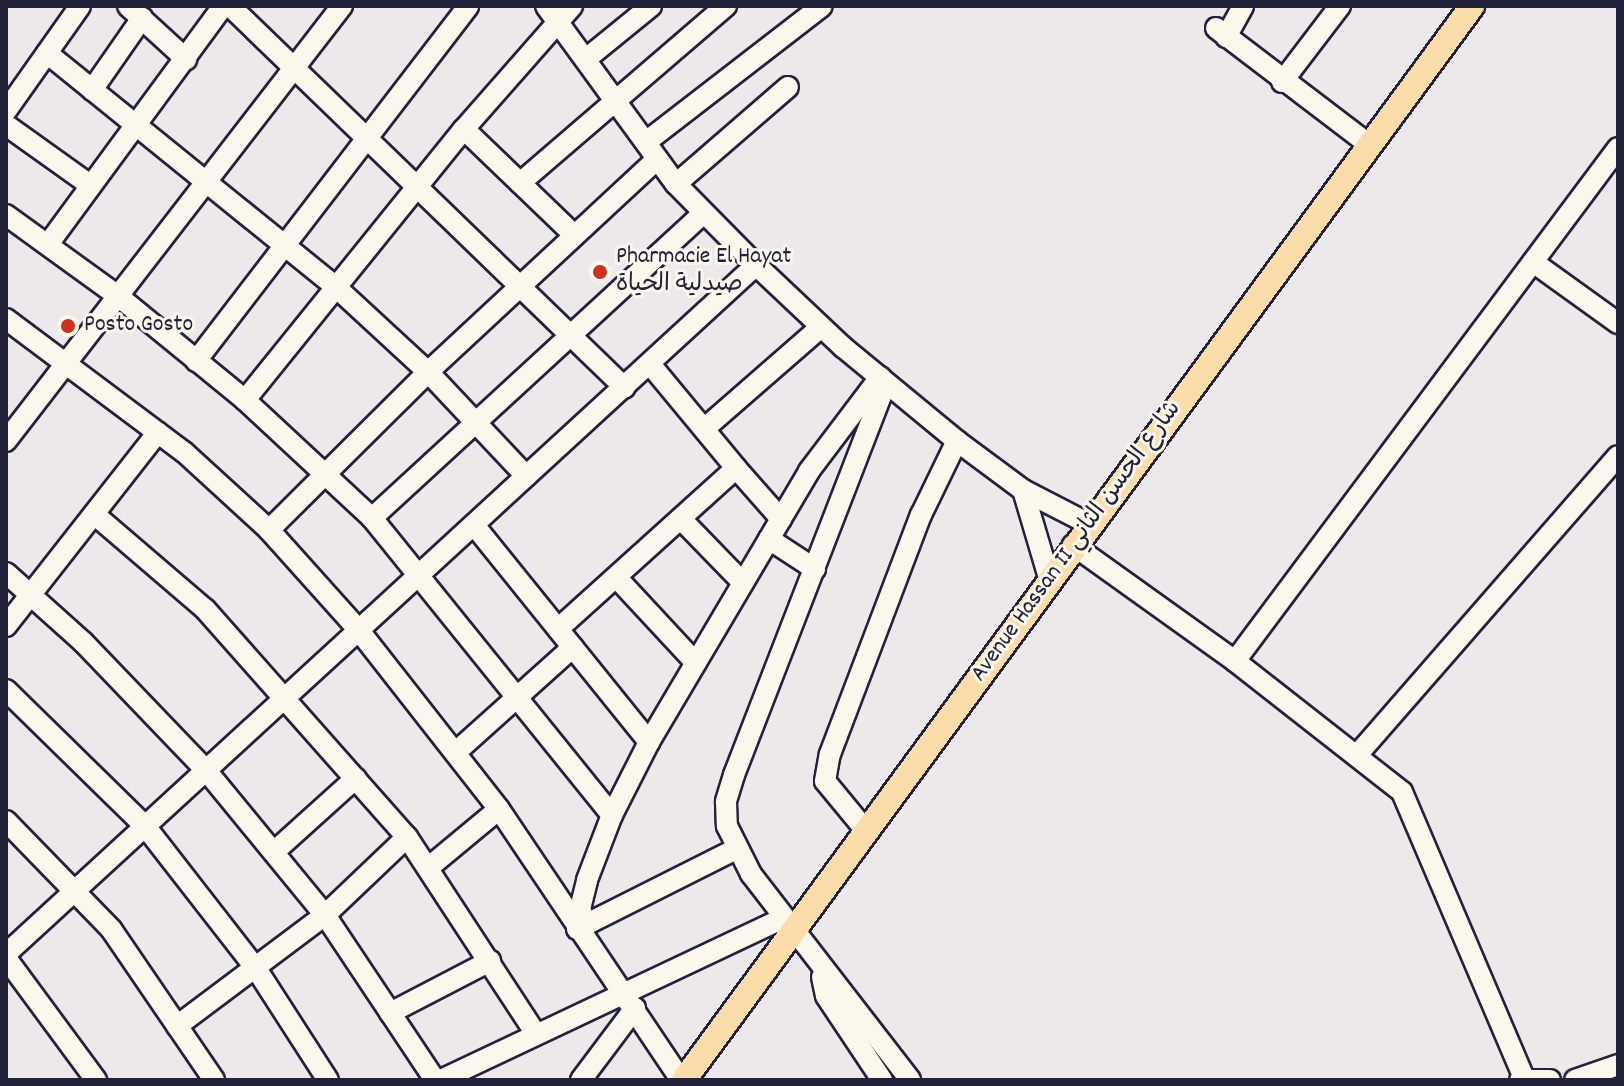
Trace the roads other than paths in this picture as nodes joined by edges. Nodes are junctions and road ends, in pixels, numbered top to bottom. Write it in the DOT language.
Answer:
graph roads {
  1 [pos="80,6"];
  2 [pos="223,6"];
  3 [pos="230,6"];
  4 [pos="468,6"];
  5 [pos="651,6"];
  6 [pos="726,6"];
  7 [pos="822,6"];
  8 [pos="1243,6"];
  9 [pos="1340,6"];
  10 [pos="1472,6"];
  11 [pos="337,8"];
  12 [pos="558,10"];
  13 [pos="135,12"];
  14 [pos="47,53"];
  15 [pos="186,59"];
  16 [pos="586,59"];
  17 [pos="293,66"];
  18 [pos="1282,82"];
  19 [pos="788,87"];
  20 [pos="92,90"];
  21 [pos="615,100"];
  22 [pos="6,111"];
  23 [pos="6,125"];
  24 [pos="136,126"];
  25 [pos="464,129"];
  26 [pos="366,138"];
  27 [pos="1368,144"];
  28 [pos="1618,148"];
  29 [pos="652,150"];
  30 [pos="204,182"];
  31 [pos="520,183"];
  32 [pos="676,184"];
  33 [pos="90,185"];
  34 [pos="419,189"];
  35 [pos="704,213"];
  36 [pos="6,215"];
  37 [pos="574,235"];
  38 [pos="49,243"];
  39 [pos="285,245"];
  40 [pos="1533,262"];
  41 [pos="756,265"];
  42 [pos="522,287"];
  43 [pos="338,289"];
  44 [pos="118,296"];
  45 [pos="6,319"];
  46 [pos="1618,323"];
  47 [pos="821,327"];
  48 [pos="573,338"];
  49 [pos="196,361"];
  50 [pos="65,363"];
  51 [pos="650,364"];
  52 [pos="428,372"];
  53 [pos="883,380"];
  54 [pos="625,388"];
  55 [pos="245,400"];
  56 [pos="479,424"];
  57 [pos="704,429"];
  58 [pos="158,432"];
  59 [pos="6,441"];
  60 [pos="957,441"];
  61 [pos="1618,456"];
  62 [pos="736,468"];
  63 [pos="325,473"];
  64 [pos="526,476"];
  65 [pos="1023,490"];
  66 [pos="94,514"];
  67 [pos="372,518"];
  68 [pos="681,519"];
  69 [pos="781,519"];
  70 [pos="1089,524"];
  71 [pos="474,525"];
  72 [pos="269,530"];
  73 [pos="769,539"];
  74 [pos="1073,545"];
  75 [pos="815,569"];
  76 [pos="6,573"];
  77 [pos="419,573"];
  78 [pos="616,577"];
  79 [pos="1049,578"];
  80 [pos="743,583"];
  81 [pos="31,594"];
  82 [pos="6,626"];
  83 [pos="357,628"];
  84 [pos="558,629"];
  85 [pos="573,647"];
  86 [pos="1235,661"];
  87 [pos="696,663"];
  88 [pos="6,690"];
  89 [pos="284,695"];
  90 [pos="518,697"];
  91 [pos="649,742"];
  92 [pos="456,752"];
  93 [pos="1358,754"];
  94 [pos="205,769"];
  95 [pos="356,778"];
  96 [pos="499,809"];
  97 [pos="612,815"];
  98 [pos="6,821"];
  99 [pos="145,826"];
  100 [pos="867,832"];
  101 [pos="407,837"];
  102 [pos="736,849"];
  103 [pos="274,852"];
  104 [pos="428,868"];
  105 [pos="74,891"];
  106 [pos="325,915"];
  107 [pos="581,926"];
  108 [pos="796,933"];
  109 [pos="6,956"];
  110 [pos="490,961"];
  111 [pos="257,970"];
  112 [pos="822,977"];
  113 [pos="629,1000"];
  114 [pos="390,1013"];
  115 [pos="177,1026"];
  116 [pos="536,1034"];
  117 [pos="1618,1065"];
  118 [pos="1522,1079"];
  119 [pos="96,1080"];
  120 [pos="214,1080"];
  121 [pos="328,1080"];
  122 [pos="435,1080"];
  123 [pos="441,1080"];
  124 [pos="581,1080"];
  125 [pos="683,1080"];
  126 [pos="882,1080"];
  127 [pos="902,1080"];
  128 [pos="910,1080"];
  129 [pos="927,1080"];
  130 [pos="1550,1080"];
  131 [pos="1575,1080"];
  1 -- 14 [label="street"];
  2 -- 15 [label="street"];
  3 -- 17 [label="street"];
  4 -- 26 [label="street"];
  5 -- 16 [label="street"];
  6 -- 21 [label="street"];
  7 -- 29 [label="street"];
  8 -- 18 [label="street"];
  9 -- 18 [label="street"];
  10 -- 27 [label="main road, Avenue Hassan II شارع الحسن الثاني"];
  11 -- 17 [label="street"];
  12 -- 16 [label="street"];
  12 -- 25 [label="street"];
  13 -- 15 [label="street"];
  13 -- 20 [label="street"];
  14 -- 20 [label="street"];
  14 -- 22 [label="street"];
  15 -- 24 [label="street"];
  16 -- 21 [label="street"];
  17 -- 26 [label="street"];
  17 -- 30 [label="street"];
  18 -- 27 [label="street"];
  19 -- 32 [label="street"];
  20 -- 24 [label="street"];
  21 -- 29 [label="street"];
  21 -- 31 [label="street"];
  23 -- 33 [label="street"];
  24 -- 30 [label="street"];
  24 -- 33 [label="street"];
  25 -- 31 [label="street"];
  25 -- 34 [label="street"];
  26 -- 34 [label="street"];
  26 -- 39 [label="street"];
  27 -- 70 [label="main road, Avenue Hassan II شارع الحسن الثاني"];
  28 -- 40 [label="street"];
  29 -- 32 [label="street"];
  29 -- 37 [label="street"];
  30 -- 39 [label="street"];
  30 -- 44 [label="street"];
  31 -- 37 [label="street"];
  32 -- 35 [label="street"];
  33 -- 38 [label="street"];
  34 -- 42 [label="street"];
  34 -- 43 [label="street"];
  35 -- 41 [label="street"];
  35 -- 48 [label="street"];
  36 -- 38 [label="street"];
  37 -- 42 [label="street"];
  38 -- 44 [label="street"];
  39 -- 43 [label="street"];
  39 -- 49 [label="street"];
  40 -- 46 [label="street"];
  40 -- 86 [label="street"];
  41 -- 47 [label="street"];
  41 -- 51 [label="street"];
  42 -- 48 [label="street"];
  42 -- 52 [label="street"];
  43 -- 52 [label="street"];
  43 -- 55 [label="street"];
  44 -- 49 [label="street"];
  44 -- 50 [label="street"];
  45 -- 50 [label="street"];
  47 -- 53 [label="street"];
  47 -- 57 [label="street"];
  48 -- 54 [label="street"];
  48 -- 56 [label="street"];
  49 -- 55 [label="street"];
  50 -- 58 [label="street"];
  50 -- 59 [label="street"];
  51 -- 54 [label="street"];
  51 -- 57 [label="street"];
  52 -- 56 [label="street"];
  52 -- 63 [label="street"];
  53 -- 60 [label="street"];
  53 -- 69 [label="street"];
  53 -- 75 [label="street"];
  54 -- 64 [label="street"];
  55 -- 63 [label="street"];
  56 -- 64 [label="street"];
  56 -- 67 [label="street"];
  57 -- 62 [label="street"];
  58 -- 66 [label="street"];
  58 -- 72 [label="street"];
  60 -- 65 [label="street"];
  60 -- 100 [label="street"];
  61 -- 93 [label="street"];
  62 -- 68 [label="street"];
  62 -- 69 [label="street"];
  63 -- 67 [label="street"];
  63 -- 72 [label="street"];
  64 -- 71 [label="street"];
  65 -- 70 [label="street"];
  65 -- 79 [label="street"];
  66 -- 81 [label="street"];
  66 -- 89 [label="street"];
  67 -- 77 [label="street"];
  68 -- 78 [label="street"];
  68 -- 80 [label="street"];
  69 -- 73 [label="street"];
  70 -- 74 [label="main road, Avenue Hassan II شارع الحسن الثاني"];
  71 -- 77 [label="street"];
  71 -- 84 [label="street"];
  72 -- 83 [label="street"];
  73 -- 75 [label="street"];
  73 -- 80 [label="street"];
  74 -- 79 [label="main road, Avenue Hassan II شارع الحسن الثاني"];
  74 -- 86 [label="street"];
  75 -- 102 [label="street"];
  76 -- 81 [label="street"];
  77 -- 83 [label="street"];
  77 -- 90 [label="street"];
  78 -- 84 [label="street"];
  78 -- 87 [label="street"];
  79 -- 100 [label="main road, Avenue Hassan II شارع الحسن الثاني"];
  80 -- 87 [label="street"];
  81 -- 82 [label="street"];
  81 -- 94 [label="street"];
  83 -- 89 [label="street"];
  83 -- 92 [label="street"];
  84 -- 85 [label="street"];
  85 -- 90 [label="street"];
  85 -- 91 [label="street"];
  86 -- 93 [label="street"];
  87 -- 91 [label="street"];
  88 -- 99 [label="street"];
  89 -- 94 [label="street"];
  89 -- 95 [label="street"];
  90 -- 92 [label="street"];
  90 -- 97 [label="street"];
  91 -- 97 [label="street"];
  92 -- 96 [label="street"];
  93 -- 118 [label="street"];
  94 -- 99 [label="street"];
  94 -- 103 [label="street"];
  95 -- 101 [label="street"];
  95 -- 103 [label="street"];
  96 -- 104 [label="street"];
  96 -- 107 [label="street"];
  97 -- 107 [label="street"];
  98 -- 105 [label="street"];
  99 -- 105 [label="street"];
  99 -- 111 [label="street"];
  100 -- 108 [label="main road, Avenue Hassan II شارع الحسن الثاني"];
  101 -- 104 [label="street"];
  101 -- 106 [label="street"];
  102 -- 107 [label="street"];
  102 -- 108 [label="street"];
  103 -- 106 [label="street"];
  104 -- 110 [label="street"];
  105 -- 109 [label="street"];
  105 -- 115 [label="street"];
  106 -- 111 [label="street"];
  106 -- 114 [label="street"];
  107 -- 113 [label="street"];
  108 -- 112 [label="street"];
  108 -- 113 [label="street"];
  108 -- 125 [label="main road, Avenue Hassan II شارع الحسن الثاني"];
  108 -- 128 [label="street"];
  108 -- 129 [label="street"];
  109 -- 119 [label="street"];
  110 -- 114 [label="street"];
  110 -- 116 [label="street"];
  111 -- 115 [label="street"];
  111 -- 121 [label="street"];
  112 -- 126 [label="street"];
  112 -- 127 [label="street"];
  113 -- 116 [label="street"];
  113 -- 124 [label="street"];
  113 -- 125 [label="street"];
  114 -- 122 [label="street"];
  115 -- 120 [label="street"];
  116 -- 123 [label="street"];
  117 -- 131 [label="street"];
  118 -- 130 [label="street"];
}
